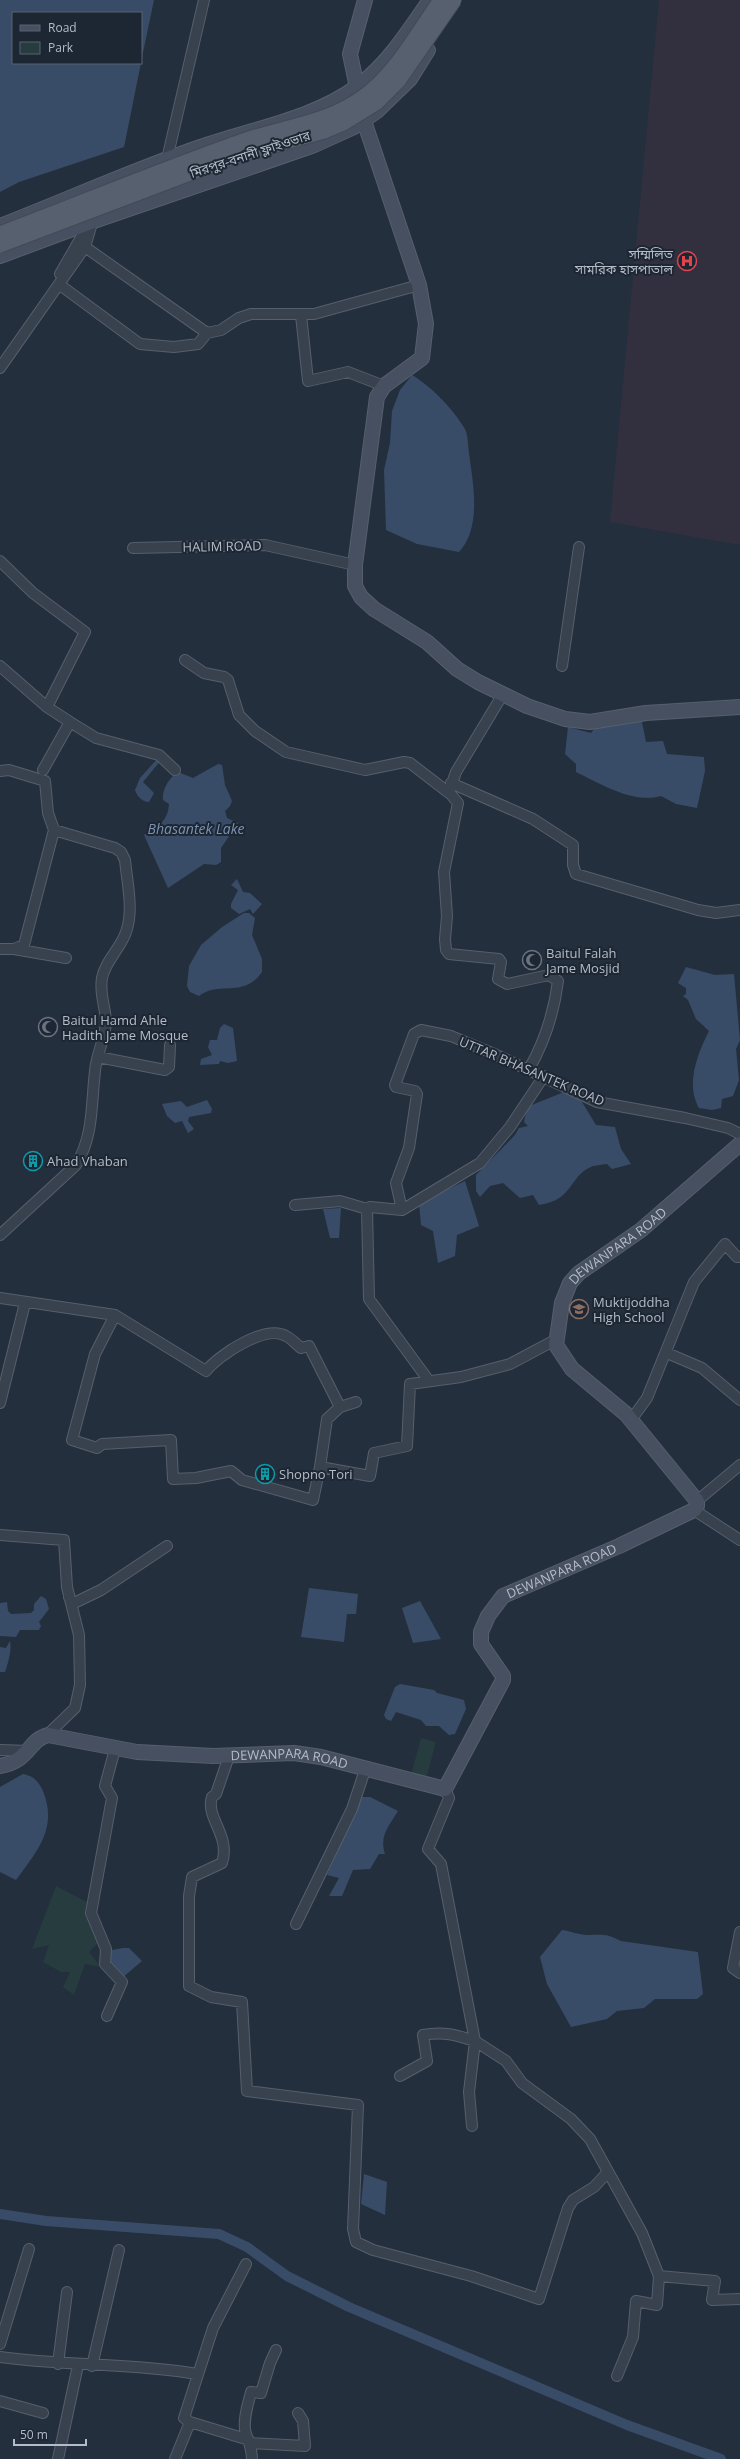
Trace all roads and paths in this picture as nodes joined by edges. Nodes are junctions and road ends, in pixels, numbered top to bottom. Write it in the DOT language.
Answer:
graph roads {
  1 [pos="204,0"];
  2 [pos="364,0"];
  3 [pos="430,0"];
  4 [pos="441,0"];
  5 [pos="454,0"];
  6 [pos="461,0"];
  7 [pos="358,86"];
  8 [pos="364,121"];
  9 [pos="168,159"];
  10 [pos="92,189"];
  11 [pos="89,223"];
  12 [pos="0,226"];
  13 [pos="0,234"];
  14 [pos="0,245"];
  15 [pos="85,247"];
  16 [pos="0,256"];
  17 [pos="419,284"];
  18 [pos="60,285"];
  19 [pos="301,315"];
  20 [pos="207,333"];
  21 [pos="0,356"];
  22 [pos="0,368"];
  23 [pos="384,386"];
  24 [pos="133,548"];
  25 [pos="579,548"];
  26 [pos="0,561"];
  27 [pos="356,566"];
  28 [pos="185,660"];
  29 [pos="0,666"];
  30 [pos="562,666"];
  31 [pos="503,694"];
  32 [pos="47,707"];
  33 [pos="740,707"];
  34 [pos="70,722"];
  35 [pos="42,770"];
  36 [pos="175,770"];
  37 [pos="0,771"];
  38 [pos="450,788"];
  39 [pos="54,830"];
  40 [pos="740,910"];
  41 [pos="0,949"];
  42 [pos="14,949"];
  43 [pos="66,958"];
  44 [pos="170,1045"];
  45 [pos="98,1057"];
  46 [pos="529,1069"];
  47 [pos="544,1076"];
  48 [pos="740,1134"];
  49 [pos="740,1144"];
  50 [pos="295,1205"];
  51 [pos="367,1209"];
  52 [pos="402,1210"];
  53 [pos="0,1235"];
  54 [pos="740,1257"];
  55 [pos="0,1298"];
  56 [pos="25,1303"];
  57 [pos="115,1315"];
  58 [pos="557,1339"];
  59 [pos="667,1353"];
  60 [pos="429,1381"];
  61 [pos="740,1400"];
  62 [pos="356,1402"];
  63 [pos="0,1403"];
  64 [pos="340,1407"];
  65 [pos="630,1420"];
  66 [pos="740,1465"];
  67 [pos="320,1467"];
  68 [pos="695,1506"];
  69 [pos="0,1535"];
  70 [pos="740,1540"];
  71 [pos="166,1546"];
  72 [pos="69,1597"];
  73 [pos="46,1735"];
  74 [pos="115,1749"];
  75 [pos="0,1750"];
  76 [pos="29,1752"];
  77 [pos="229,1756"];
  78 [pos="0,1766"];
  79 [pos="366,1767"];
  80 [pos="445,1789"];
  81 [pos="296,1924"];
  82 [pos="740,1932"];
  83 [pos="740,1973"];
  84 [pos="107,2016"];
  85 [pos="475,2041"];
  86 [pos="400,2076"];
  87 [pos="472,2126"];
  88 [pos="608,2172"];
  89 [pos="29,2250"];
  90 [pos="119,2250"];
  91 [pos="246,2264"];
  92 [pos="658,2276"];
  93 [pos="67,2292"];
  94 [pos="740,2299"];
  95 [pos="2,2333"];
  96 [pos="0,2344"];
  97 [pos="276,2350"];
  98 [pos="0,2357"];
  99 [pos="58,2364"];
  100 [pos="78,2365"];
  101 [pos="92,2366"];
  102 [pos="197,2374"];
  103 [pos="617,2376"];
  104 [pos="0,2401"];
  105 [pos="298,2412"];
  106 [pos="44,2413"];
  107 [pos="190,2422"];
  108 [pos="250,2442"];
  109 [pos="58,2459"];
  110 [pos="177,2459"];
  111 [pos="252,2459"];
  1 -- 9 [label="street"];
  2 -- 7 [label="street"];
  3 -- 7 [label="street"];
  4 -- 13 [label="main road, মিরপুর-বনানী ফ্লাইওভার, bridge"];
  5 -- 14 [label="main road, মিরপুর-বনানী ফ্লাইওভার, bridge"];
  6 -- 8 [label="street"];
  7 -- 8 [label="street"];
  7 -- 9 [label="street"];
  8 -- 11 [label="street"];
  8 -- 17 [label="street"];
  9 -- 10 [label="street"];
  10 -- 11 [label="street"];
  10 -- 12 [label="street"];
  11 -- 15 [label="street"];
  11 -- 16 [label="street"];
  11 -- 21 [label="street"];
  15 -- 18 [label="street"];
  15 -- 20 [label="street"];
  17 -- 19 [label="street"];
  17 -- 23 [label="street"];
  18 -- 20 [label="street"];
  18 -- 22 [label="street"];
  19 -- 20 [label="street"];
  19 -- 23 [label="street"];
  23 -- 27 [label="street"];
  24 -- 27 [label="street, HALIM ROAD"];
  25 -- 30 [label="street"];
  26 -- 32 [label="street"];
  27 -- 31 [label="street"];
  28 -- 38 [label="street"];
  29 -- 32 [label="street"];
  31 -- 33 [label="street"];
  31 -- 38 [label="street"];
  32 -- 34 [label="street"];
  34 -- 35 [label="street"];
  34 -- 36 [label="street"];
  37 -- 39 [label="street"];
  38 -- 40 [label="street"];
  38 -- 46 [label="street"];
  39 -- 42 [label="street"];
  39 -- 45 [label="street"];
  41 -- 42 [label="street"];
  42 -- 43 [label="street"];
  44 -- 45 [label="street"];
  45 -- 53 [label="street"];
  46 -- 47 [label="street, UTTAR BHASANTEK ROAD"];
  46 -- 52 [label="street, UTTAR BHASANTEK ROAD"];
  47 -- 48 [label="street, UTTAR BHASANTEK ROAD"];
  47 -- 52 [label="street"];
  49 -- 58 [label="street, DEWANPARA ROAD"];
  50 -- 51 [label="street"];
  51 -- 52 [label="street"];
  51 -- 60 [label="street"];
  54 -- 59 [label="street"];
  55 -- 56 [label="street"];
  56 -- 57 [label="street"];
  56 -- 63 [label="street"];
  57 -- 64 [label="street"];
  57 -- 67 [label="street"];
  58 -- 60 [label="street"];
  58 -- 65 [label="street, DEWANPARA ROAD"];
  59 -- 61 [label="street"];
  59 -- 65 [label="street"];
  60 -- 67 [label="street"];
  62 -- 64 [label="street"];
  64 -- 67 [label="street"];
  65 -- 68 [label="street, DEWANPARA ROAD"];
  66 -- 68 [label="street"];
  68 -- 70 [label="street"];
  68 -- 80 [label="street, DEWANPARA ROAD"];
  69 -- 72 [label="street"];
  71 -- 72 [label="street"];
  72 -- 73 [label="street"];
  73 -- 74 [label="street, DEWANPARA ROAD"];
  73 -- 76 [label="street"];
  74 -- 77 [label="street, DEWANPARA ROAD"];
  74 -- 84 [label="street"];
  75 -- 76 [label="street"];
  76 -- 78 [label="street"];
  77 -- 79 [label="street, DEWANPARA ROAD"];
  77 -- 88 [label="street"];
  79 -- 80 [label="street, DEWANPARA ROAD"];
  79 -- 81 [label="street"];
  80 -- 85 [label="street"];
  82 -- 83 [label="street"];
  85 -- 86 [label="street"];
  85 -- 87 [label="street"];
  85 -- 88 [label="street"];
  88 -- 92 [label="street"];
  89 -- 95 [label="street"];
  90 -- 101 [label="street"];
  91 -- 102 [label="street"];
  92 -- 94 [label="street"];
  92 -- 103 [label="street"];
  93 -- 99 [label="street"];
  95 -- 96 [label="street"];
  97 -- 108 [label="street"];
  98 -- 99 [label="street"];
  99 -- 100 [label="street"];
  100 -- 101 [label="street"];
  100 -- 109 [label="street"];
  101 -- 102 [label="street"];
  102 -- 107 [label="street"];
  104 -- 106 [label="street"];
  105 -- 108 [label="street"];
  107 -- 108 [label="street"];
  107 -- 110 [label="street"];
  108 -- 111 [label="street"];
}
